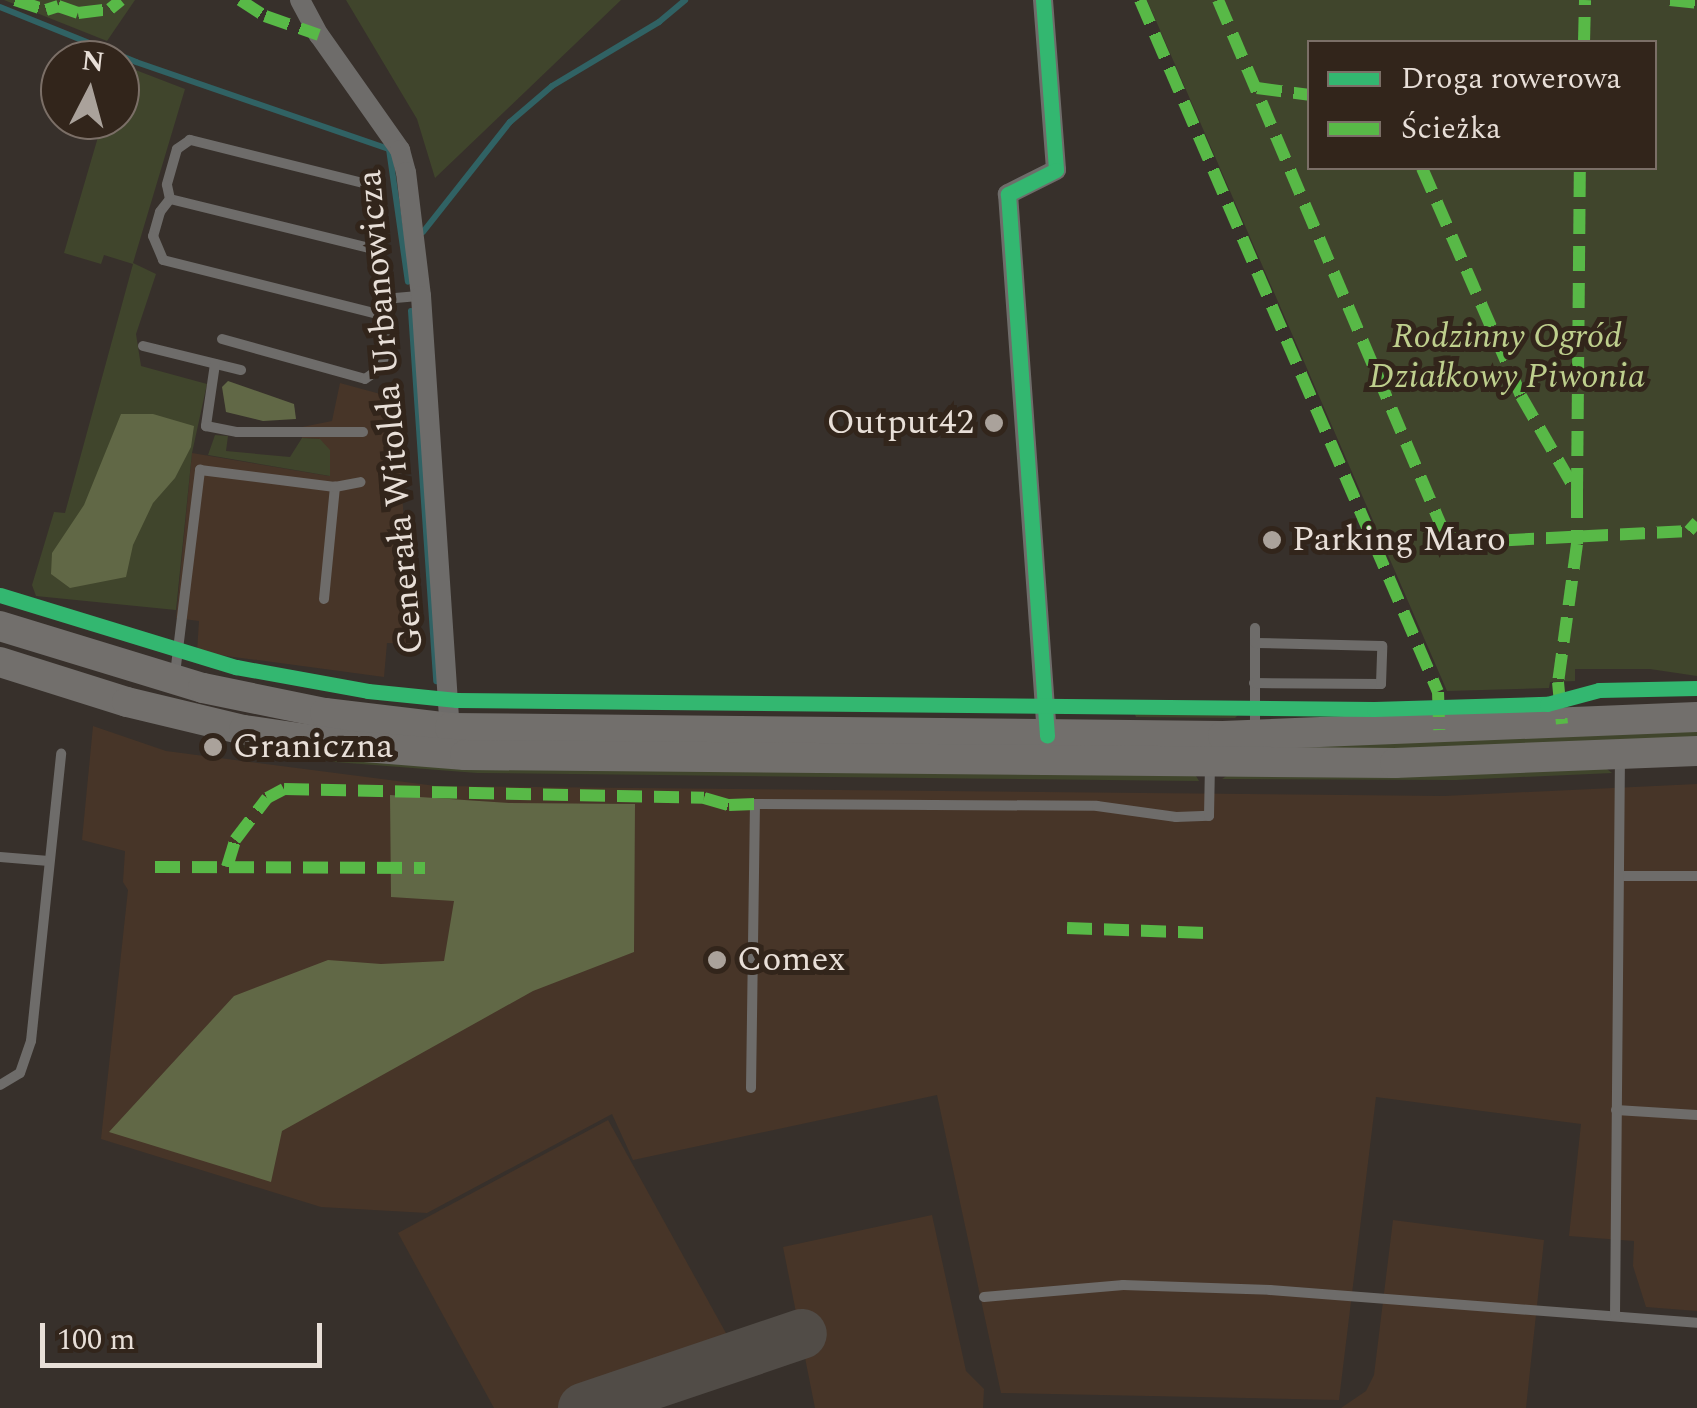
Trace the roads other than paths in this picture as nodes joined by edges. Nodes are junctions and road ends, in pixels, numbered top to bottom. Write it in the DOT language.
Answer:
graph roads {
  1 [pos="300,0"];
  2 [pos="1043,0"];
  3 [pos="170,199"];
  4 [pos="377,250"];
  5 [pos="421,296"];
  6 [pos="384,299"];
  7 [pos="386,316"];
  8 [pos="222,340"];
  9 [pos="144,346"];
  10 [pos="215,364"];
  11 [pos="241,370"];
  12 [pos="363,432"];
  13 [pos="361,482"];
  14 [pos="334,487"];
  15 [pos="324,598"];
  16 [pos="0,626"];
  17 [pos="1255,628"];
  18 [pos="1255,643"];
  19 [pos="0,662"];
  20 [pos="174,680"];
  21 [pos="1254,683"];
  22 [pos="1697,718"];
  23 [pos="450,728"];
  24 [pos="1047,736"];
  25 [pos="1255,736"];
  26 [pos="1697,751"];
  27 [pos="61,754"];
  28 [pos="1620,755"];
  29 [pos="1210,763"];
  30 [pos="0,857"];
  31 [pos="49,861"];
  32 [pos="1620,876"];
  33 [pos="1697,876"];
  34 [pos="0,1085"];
  35 [pos="751,1088"];
  36 [pos="1616,1110"];
  37 [pos="1697,1115"];
  38 [pos="984,1297"];
  39 [pos="1615,1316"];
  40 [pos="1697,1323"];
  1 -- 5 [label="street, Generała Witolda Urbanowicza"];
  2 -- 24 [label="street"];
  3 -- 4 [label="lane"];
  3 -- 4 [label="lane"];
  3 -- 7 [label="lane"];
  4 -- 6 [label="lane"];
  5 -- 6 [label="lane"];
  5 -- 23 [label="street, Generała Witolda Urbanowicza"];
  6 -- 7 [label="lane"];
  7 -- 8 [label="lane"];
  9 -- 10 [label="lane"];
  10 -- 11 [label="lane"];
  10 -- 12 [label="lane"];
  13 -- 14 [label="lane"];
  14 -- 15 [label="lane"];
  14 -- 20 [label="lane"];
  16 -- 20 [label="main road"];
  17 -- 18 [label="lane"];
  18 -- 21 [label="lane"];
  18 -- 21 [label="lane"];
  19 -- 29 [label="main road"];
  20 -- 23 [label="main road"];
  21 -- 25 [label="lane"];
  22 -- 25 [label="main road"];
  23 -- 24 [label="main road"];
  24 -- 25 [label="main road"];
  26 -- 28 [label="main road"];
  27 -- 31 [label="lane"];
  28 -- 29 [label="main road"];
  28 -- 32 [label="lane"];
  29 -- 35 [label="lane"];
  30 -- 31 [label="lane"];
  31 -- 34 [label="lane"];
  32 -- 33 [label="lane"];
  32 -- 36 [label="lane"];
  36 -- 37 [label="lane"];
  36 -- 39 [label="lane"];
  38 -- 39 [label="lane"];
  39 -- 40 [label="lane"];
}
